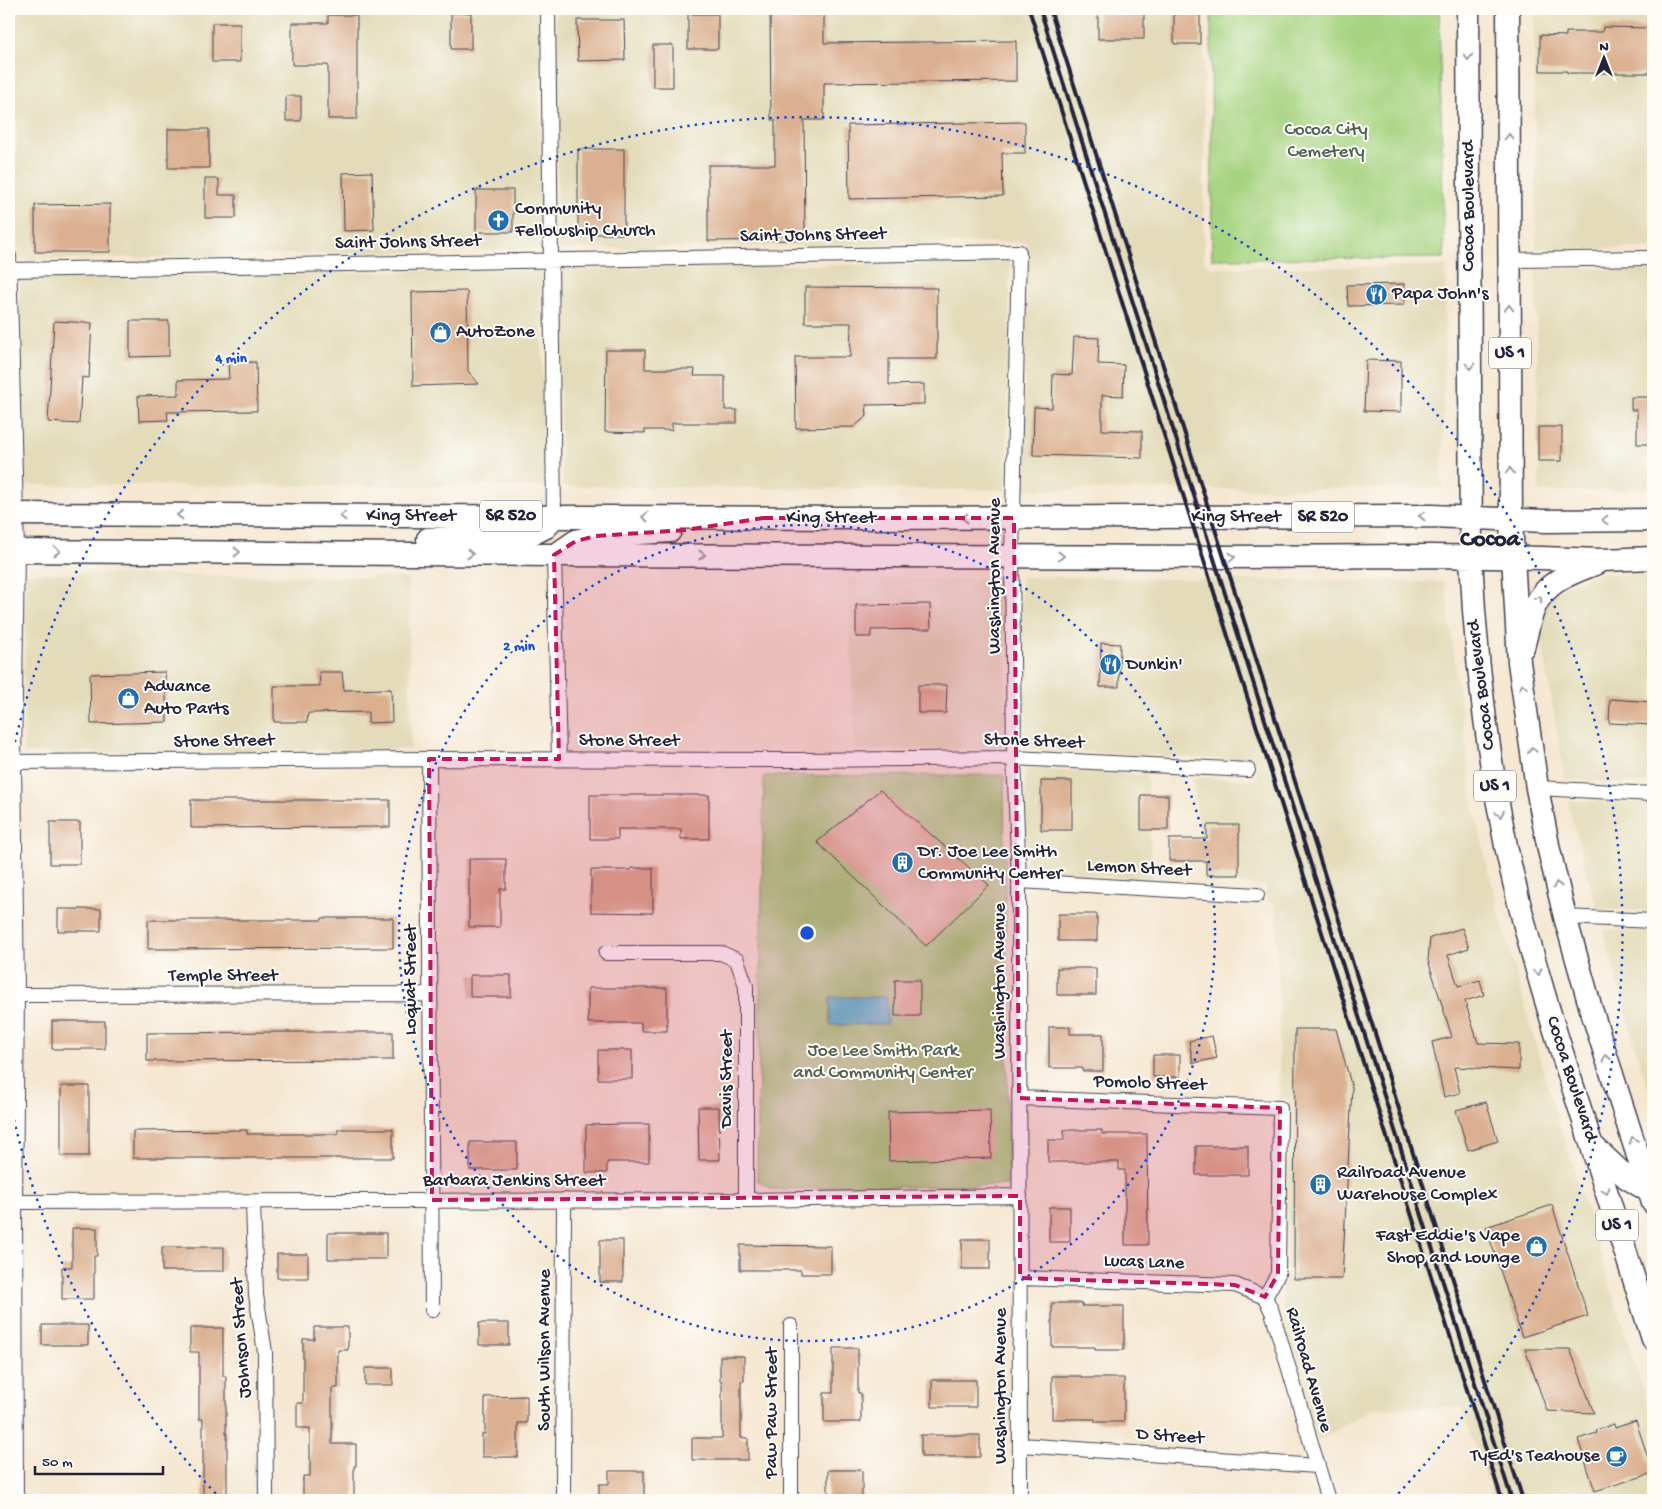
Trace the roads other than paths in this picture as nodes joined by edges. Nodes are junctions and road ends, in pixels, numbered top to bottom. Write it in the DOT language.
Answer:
graph roads {
  1 [pos="548,9"];
  2 [pos="1468,9"];
  3 [pos="1508,9"];
  4 [pos="1019,252"];
  5 [pos="9,256"];
  6 [pos="1653,258"];
  7 [pos="550,259"];
  8 [pos="1509,260"];
  9 [pos="9,270"];
  10 [pos="13,514"];
  11 [pos="554,516"];
  12 [pos="762,518"];
  13 [pos="1014,518"];
  14 [pos="1471,518"];
  15 [pos="1511,520"];
  16 [pos="1653,520"];
  17 [pos="13,551"];
  18 [pos="329,553"];
  19 [pos="554,555"];
  20 [pos="1012,556"];
  21 [pos="1471,557"];
  22 [pos="1512,557"];
  23 [pos="1653,558"];
  24 [pos="1602,560"];
  25 [pos="1519,662"];
  26 [pos="1014,758"];
  27 [pos="429,759"];
  28 [pos="559,759"];
  29 [pos="12,762"];
  30 [pos="1248,770"];
  31 [pos="1537,788"];
  32 [pos="1653,794"];
  33 [pos="1019,881"];
  34 [pos="1257,895"];
  35 [pos="1565,917"];
  36 [pos="1653,921"];
  37 [pos="606,953"];
  38 [pos="430,994"];
  39 [pos="17,995"];
  40 [pos="1019,1098"];
  41 [pos="1280,1108"];
  42 [pos="1591,1145"];
  43 [pos="1652,1195"];
  44 [pos="1020,1196"];
  45 [pos="432,1200"];
  46 [pos="564,1200"];
  47 [pos="746,1200"];
  48 [pos="12,1202"];
  49 [pos="253,1202"];
  50 [pos="1020,1278"];
  51 [pos="1265,1296"];
  52 [pos="432,1310"];
  53 [pos="791,1326"];
  54 [pos="1653,1339"];
  55 [pos="13,1391"];
  56 [pos="1021,1445"];
  57 [pos="1316,1466"];
  58 [pos="16,1500"];
  59 [pos="266,1500"];
  60 [pos="563,1500"];
  61 [pos="791,1500"];
  62 [pos="1020,1500"];
  63 [pos="1328,1500"];
  1 -- 7 [label="street"];
  2 -- 14 [label="main road, Cocoa Boulevard / US 1, one-way"];
  8 -- 3 [label="main road, US 1, one-way"];
  4 -- 7 [label="street, Saint Johns Street"];
  4 -- 13 [label="street, Washington Avenue"];
  5 -- 9 [label="street"];
  6 -- 8 [label="street"];
  7 -- 9 [label="street, Saint Johns Street"];
  7 -- 11 [label="street"];
  15 -- 8 [label="main road, US 1, one-way"];
  9 -- 10 [label="street"];
  11 -- 10 [label="main road, King Street / SR 520, one-way"];
  10 -- 17 [label="street"];
  12 -- 11 [label="main road, King Street / SR 520, one-way"];
  11 -- 18 [label="main road"];
  13 -- 12 [label="main road, King Street / SR 520, one-way"];
  12 -- 19 [label="main road"];
  14 -- 13 [label="main road, King Street / SR 520, one-way"];
  13 -- 20 [label="street, Washington Avenue"];
  14 -- 15 [label="main road, King Street / SR 520"];
  14 -- 21 [label="main road, Cocoa Boulevard / US 1"];
  16 -- 15 [label="main road, King Street / SR 520, one-way"];
  15 -- 22 [label="main road, US 1"];
  17 -- 18 [label="main road, King Street / SR 520, one-way"];
  17 -- 29 [label="street"];
  18 -- 19 [label="main road, King Street / SR 520, one-way"];
  19 -- 20 [label="main road, King Street / SR 520, one-way"];
  19 -- 28 [label="street"];
  20 -- 21 [label="main road, King Street / SR 520, one-way"];
  20 -- 26 [label="street, Washington Avenue"];
  21 -- 22 [label="main road, King Street / SR 520"];
  21 -- 42 [label="main road, Cocoa Boulevard / US 1, one-way"];
  22 -- 24 [label="main road, King Street / SR 520"];
  22 -- 25 [label="main road, US 1"];
  23 -- 24 [label="main road, King Street / SR 520"];
  25 -- 24 [label="main road, one-way"];
  31 -- 25 [label="main road, US 1, one-way"];
  26 -- 28 [label="street, Stone Street"];
  26 -- 30 [label="street, Stone Street"];
  26 -- 33 [label="street, Washington Avenue"];
  27 -- 28 [label="street, Stone Street"];
  27 -- 29 [label="street, Stone Street"];
  27 -- 38 [label="street, Loquat Street"];
  29 -- 39 [label="street"];
  31 -- 32 [label="street"];
  35 -- 31 [label="main road, US 1, one-way"];
  33 -- 34 [label="street, Lemon Street"];
  33 -- 40 [label="street, Washington Avenue"];
  35 -- 36 [label="street"];
  43 -- 35 [label="main road, US 1, one-way"];
  37 -- 47 [label="street, Davis Street"];
  38 -- 39 [label="street, Temple Street"];
  38 -- 45 [label="street, Loquat Street"];
  39 -- 48 [label="street"];
  40 -- 41 [label="street, Pomolo Street"];
  40 -- 44 [label="street, Washington Avenue"];
  41 -- 51 [label="street, Railroad Avenue"];
  42 -- 43 [label="main road"];
  42 -- 54 [label="main road, Cocoa Boulevard / US 1, one-way"];
  44 -- 47 [label="street, Barbara Jenkins Street"];
  44 -- 50 [label="street, Washington Avenue"];
  45 -- 46 [label="street, Barbara Jenkins Street"];
  45 -- 49 [label="street, Barbara Jenkins Street"];
  45 -- 52 [label="street, Loquat Street"];
  46 -- 47 [label="street, Barbara Jenkins Street"];
  46 -- 60 [label="street, South Wilson Avenue"];
  48 -- 49 [label="street, Barbara Jenkins Street"];
  48 -- 55 [label="street"];
  49 -- 59 [label="street, Johnson Street"];
  50 -- 51 [label="street, Lucas Lane"];
  50 -- 56 [label="street, Washington Avenue"];
  51 -- 57 [label="street, Railroad Avenue"];
  53 -- 61 [label="street, Paw Paw Street"];
  55 -- 58 [label="street"];
  56 -- 57 [label="street, D Street"];
  56 -- 62 [label="street, Washington Avenue"];
  57 -- 63 [label="street, Railroad Avenue"];
}
